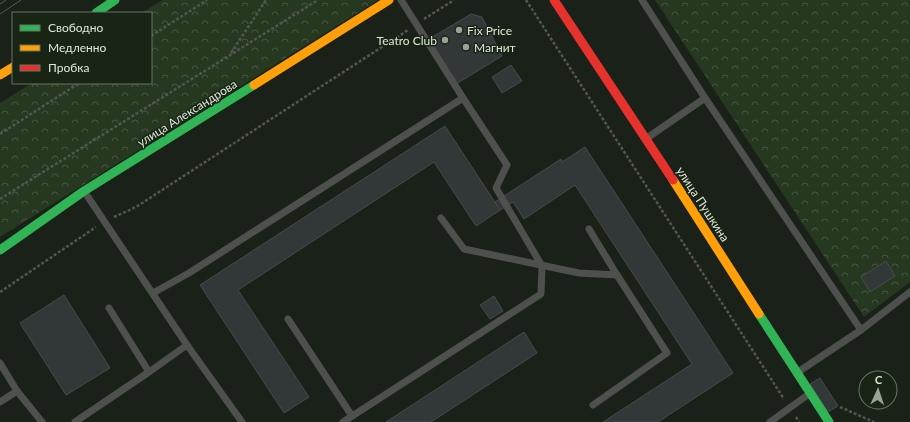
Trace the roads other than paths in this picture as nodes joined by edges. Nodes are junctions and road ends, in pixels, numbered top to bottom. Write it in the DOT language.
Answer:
graph roads {
  1 [pos="115,0"];
  2 [pos="389,0"];
  3 [pos="401,0"];
  4 [pos="554,0"];
  5 [pos="642,0"];
  6 [pos="97,12"];
  7 [pos="12,68"];
  8 [pos="0,76"];
  9 [pos="462,98"];
  10 [pos="705,98"];
  11 [pos="646,138"];
  12 [pos="84,191"];
  13 [pos="441,218"];
  14 [pos="589,229"];
  15 [pos="0,250"];
  16 [pos="542,266"];
  17 [pos="617,275"];
  18 [pos="910,292"];
  19 [pos="153,293"];
  20 [pos="110,308"];
  21 [pos="288,319"];
  22 [pos="861,330"];
  23 [pos="187,345"];
  24 [pos="0,364"];
  25 [pos="149,372"];
  26 [pos="798,372"];
  27 [pos="17,391"];
  28 [pos="811,393"];
  29 [pos="0,402"];
  30 [pos="592,405"];
  31 [pos="352,416"];
  32 [pos="42,422"];
  33 [pos="75,422"];
  34 [pos="242,422"];
  35 [pos="343,422"];
  36 [pos="770,422"];
  37 [pos="829,422"];
  1 -- 6 [label="street"];
  2 -- 12 [label="street, улица Александрова"];
  3 -- 9 [label="lane"];
  4 -- 11 [label="street, улица Пушкина"];
  5 -- 10 [label="lane"];
  7 -- 8 [label="street"];
  9 -- 16 [label="lane"];
  9 -- 19 [label="lane"];
  10 -- 11 [label="lane"];
  10 -- 22 [label="lane"];
  11 -- 26 [label="street, улица Пушкина"];
  12 -- 15 [label="street, улица Александрова"];
  12 -- 19 [label="lane"];
  13 -- 16 [label="lane"];
  14 -- 17 [label="lane"];
  16 -- 17 [label="lane"];
  16 -- 31 [label="lane"];
  17 -- 30 [label="lane"];
  18 -- 22 [label="lane"];
  19 -- 23 [label="lane"];
  20 -- 25 [label="lane"];
  21 -- 31 [label="lane"];
  22 -- 26 [label="lane"];
  23 -- 25 [label="lane"];
  23 -- 34 [label="lane"];
  24 -- 27 [label="lane"];
  25 -- 33 [label="lane"];
  26 -- 28 [label="street, улица Пушкина"];
  27 -- 29 [label="lane"];
  27 -- 32 [label="lane"];
  28 -- 36 [label="lane"];
  28 -- 37 [label="street, улица Пушкина"];
  31 -- 35 [label="lane"];
}
